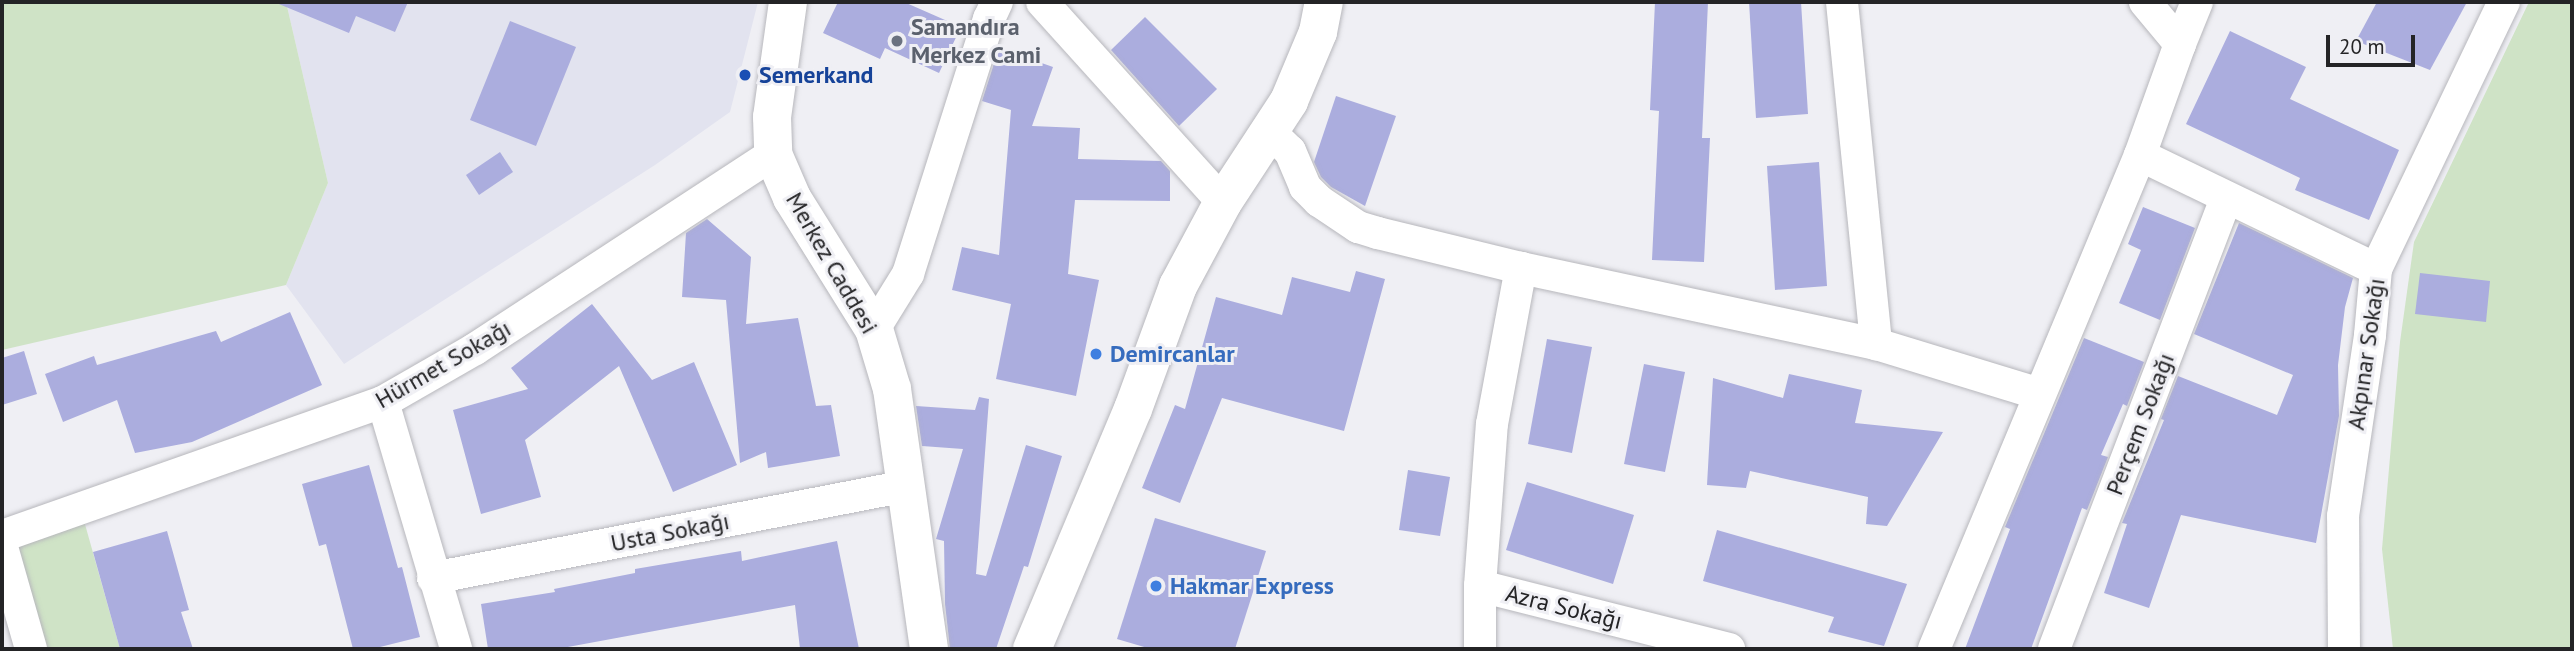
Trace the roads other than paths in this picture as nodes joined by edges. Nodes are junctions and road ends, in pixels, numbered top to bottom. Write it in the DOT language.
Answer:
graph roads {
  1 [pos="788,2"];
  2 [pos="997,2"];
  3 [pos="1042,2"];
  4 [pos="1324,2"];
  5 [pos="1842,2"];
  6 [pos="2145,2"];
  7 [pos="2197,2"];
  8 [pos="2504,2"];
  9 [pos="2180,44"];
  10 [pos="1269,131"];
  11 [pos="773,154"];
  12 [pos="2140,155"];
  13 [pos="2226,198"];
  14 [pos="1223,202"];
  15 [pos="1521,268"];
  16 [pos="2376,269"];
  17 [pos="874,329"];
  18 [pos="1877,344"];
  19 [pos="2040,394"];
  20 [pos="383,402"];
  21 [pos="1133,409"];
  22 [pos="908,486"];
  23 [pos="2,536"];
  24 [pos="2,547"];
  25 [pos="433,578"];
  26 [pos="1480,586"];
  27 [pos="31,649"];
  28 [pos="456,649"];
  29 [pos="929,649"];
  30 [pos="1032,649"];
  31 [pos="1059,649"];
  32 [pos="1480,649"];
  33 [pos="1729,649"];
  34 [pos="1934,649"];
  35 [pos="2054,649"];
  36 [pos="2344,649"];
  1 -- 11 [label="main road, Merkez Caddesi"];
  2 -- 17 [label="street"];
  3 -- 14 [label="street"];
  4 -- 10 [label="main road"];
  5 -- 18 [label="street"];
  6 -- 9 [label="street"];
  7 -- 9 [label="street"];
  8 -- 16 [label="street, Akpınar Sokağı"];
  9 -- 12 [label="street"];
  10 -- 14 [label="main road"];
  10 -- 15 [label="street"];
  11 -- 17 [label="main road, Merkez Caddesi"];
  11 -- 20 [label="street, Hürmet Sokağı"];
  12 -- 13 [label="street"];
  12 -- 19 [label="street"];
  13 -- 16 [label="street"];
  13 -- 35 [label="street, Perçem Sokağı"];
  14 -- 21 [label="main road"];
  15 -- 18 [label="street"];
  15 -- 26 [label="street"];
  16 -- 36 [label="street, Akpınar Sokağı"];
  17 -- 22 [label="main road, Merkez Caddesi"];
  18 -- 19 [label="street"];
  19 -- 34 [label="street"];
  20 -- 23 [label="street, Hürmet Sokağı"];
  20 -- 25 [label="street"];
  21 -- 30 [label="main road"];
  21 -- 31 [label="main road"];
  22 -- 25 [label="street, Usta Sokağı"];
  22 -- 29 [label="main road, Merkez Caddesi"];
  24 -- 27 [label="street"];
  25 -- 28 [label="street"];
  26 -- 32 [label="street"];
  26 -- 33 [label="street, Azra Sokağı"];
}
